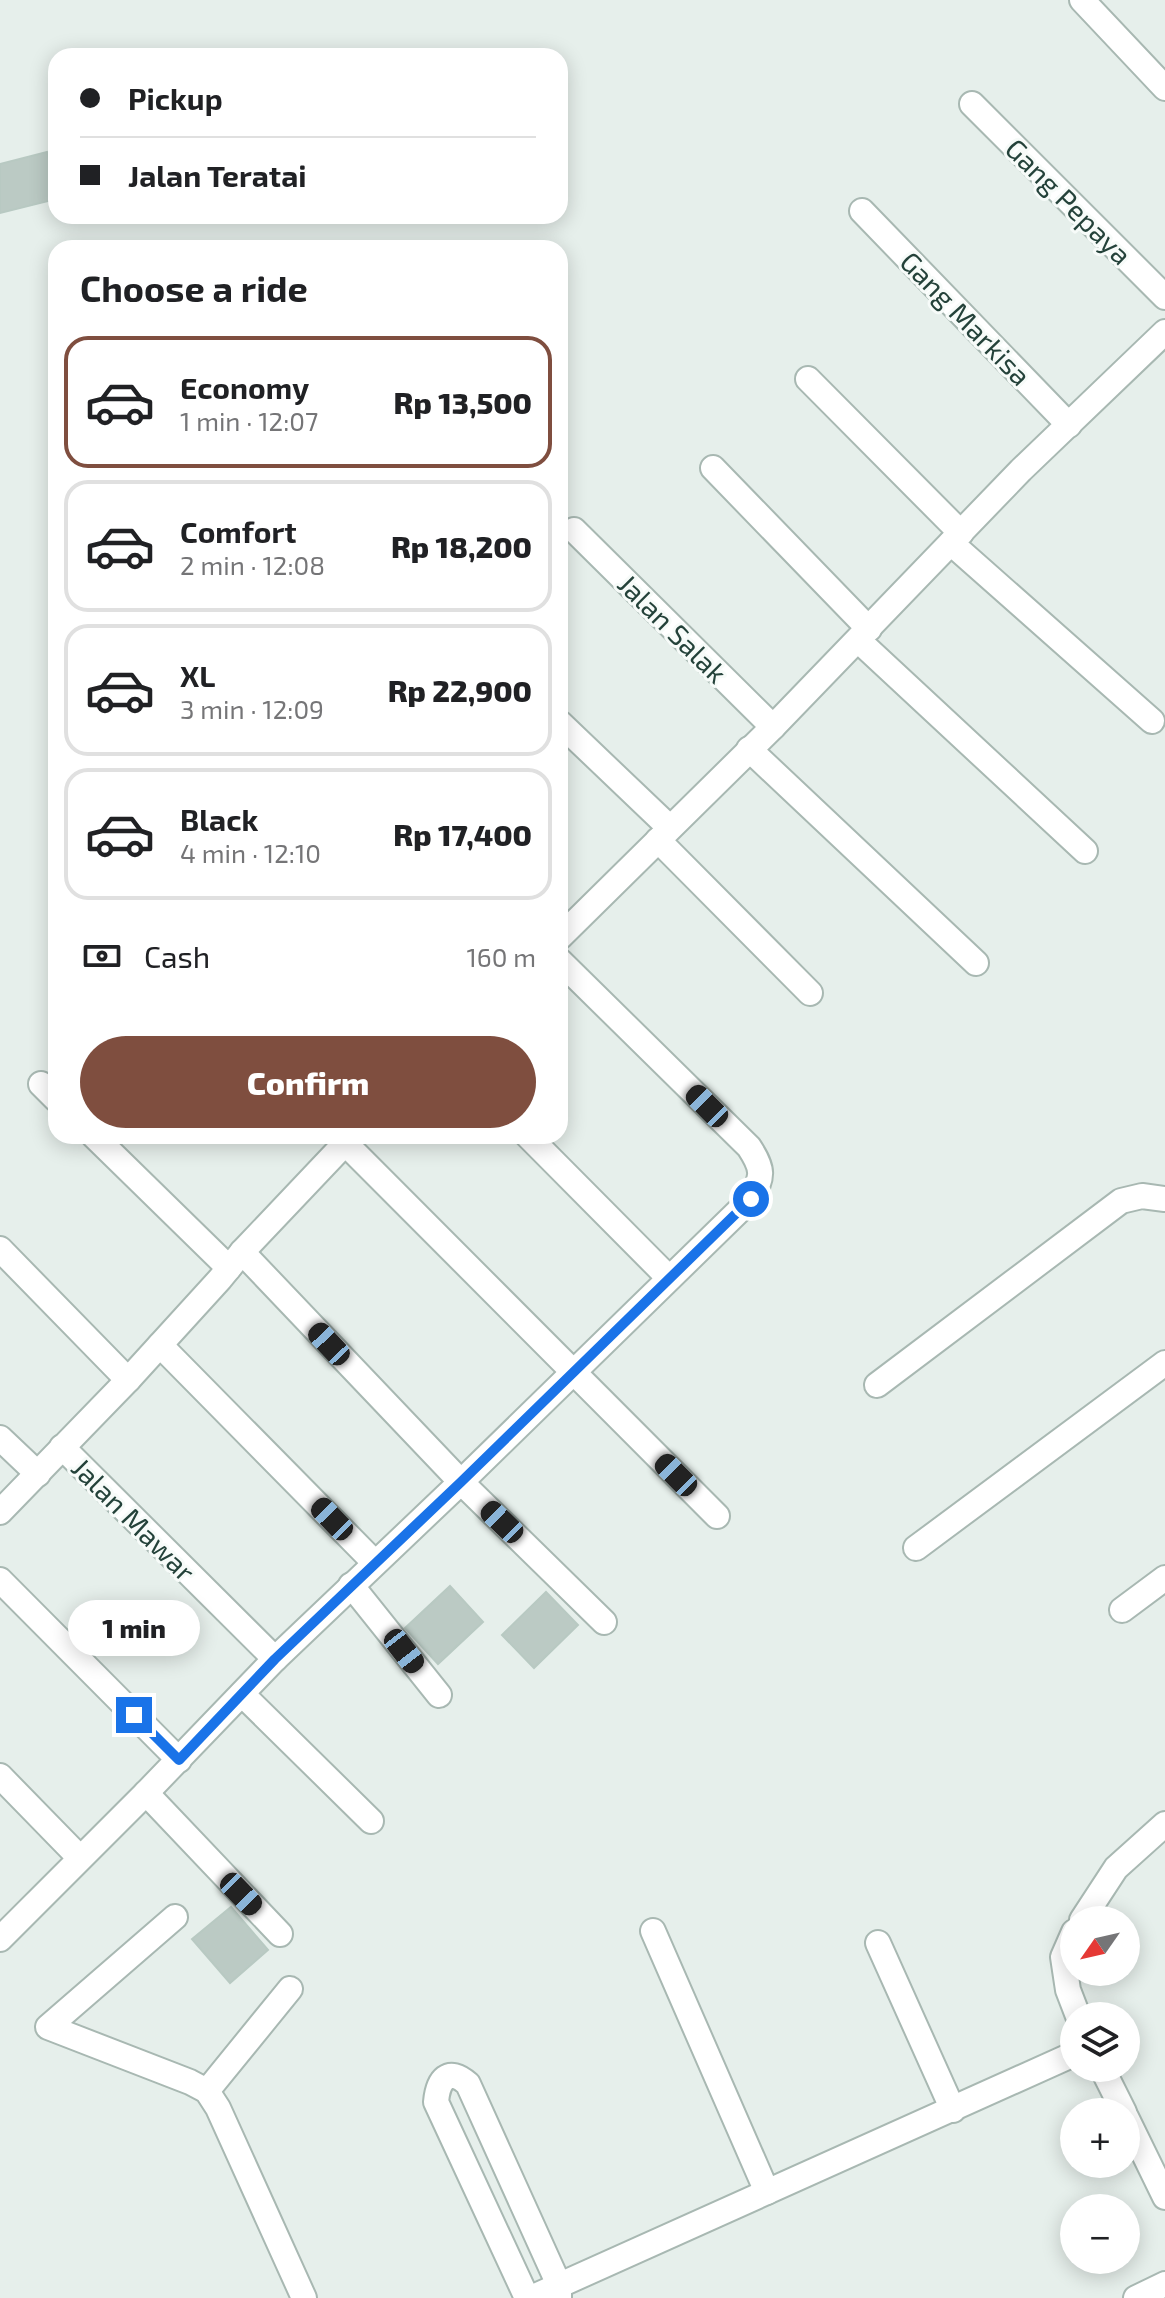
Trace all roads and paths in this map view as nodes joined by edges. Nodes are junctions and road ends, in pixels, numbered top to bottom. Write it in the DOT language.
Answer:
graph roads {
  1 [pos="1082,0"];
  2 [pos="1165,88"];
  3 [pos="972,104"];
  4 [pos="862,211"];
  5 [pos="1165,297"];
  6 [pos="1165,332"];
  7 [pos="808,379"];
  8 [pos="1069,425"];
  9 [pos="713,468"];
  10 [pos="574,530"];
  11 [pos="956,538"];
  12 [pos="864,635"];
  13 [pos="1152,721"];
  14 [pos="773,727"];
  15 [pos="568,732"];
  16 [pos="749,749"];
  17 [pos="664,834"];
  18 [pos="1085,851"];
  19 [pos="568,929"];
  20 [pos="976,963"];
  21 [pos="568,969"];
  22 [pos="810,993"];
  23 [pos="103,1144"];
  24 [pos="343,1144"];
  25 [pos="353,1144"];
  26 [pos="536,1144"];
  27 [pos="1165,1199"];
  28 [pos="0,1249"];
  29 [pos="235,1260"];
  30 [pos="669,1278"];
  31 [pos="160,1345"];
  32 [pos="1165,1363"];
  33 [pos="573,1373"];
  34 [pos="128,1380"];
  35 [pos="877,1385"];
  36 [pos="0,1438"];
  37 [pos="62,1447"];
  38 [pos="38,1474"];
  39 [pos="461,1482"];
  40 [pos="0,1512"];
  41 [pos="717,1516"];
  42 [pos="916,1548"];
  43 [pos="375,1563"];
  44 [pos="1165,1578"];
  45 [pos="0,1580"];
  46 [pos="351,1585"];
  47 [pos="1122,1610"];
  48 [pos="604,1622"];
  49 [pos="275,1659"];
  50 [pos="242,1694"];
  51 [pos="439,1695"];
  52 [pos="179,1760"];
  53 [pos="0,1776"];
  54 [pos="146,1793"];
  55 [pos="371,1821"];
  56 [pos="1165,1824"];
  57 [pos="80,1858"];
  58 [pos="1091,1906"];
  59 [pos="175,1917"];
  60 [pos="653,1931"];
  61 [pos="280,1934"];
  62 [pos="0,1939"];
  63 [pos="878,1943"];
  64 [pos="290,1989"];
  65 [pos="1060,2060"];
  66 [pos="207,2091"];
  67 [pos="953,2110"];
  68 [pos="1140,2145"];
  69 [pos="767,2192"];
  70 [pos="1165,2197"];
  71 [pos="1165,2284"];
  72 [pos="559,2292"];
  73 [pos="304,2298"];
  74 [pos="529,2298"];
  75 [pos="1136,2298"];
  1 -- 2 [label="street"];
  3 -- 5 [label="street, Gang Pepaya"];
  4 -- 8 [label="street, Gang Markisa"];
  6 -- 8 [label="street"];
  7 -- 11 [label="street"];
  8 -- 11 [label="street"];
  9 -- 12 [label="street"];
  10 -- 14 [label="street, Jalan Salak"];
  11 -- 12 [label="street"];
  11 -- 13 [label="street"];
  12 -- 14 [label="street"];
  12 -- 18 [label="street"];
  14 -- 16 [label="street"];
  15 -- 17 [label="street"];
  16 -- 17 [label="street"];
  16 -- 20 [label="street"];
  17 -- 19 [label="street"];
  17 -- 22 [label="street"];
  21 -- 30 [label="street"];
  23 -- 29 [label="street"];
  24 -- 29 [label="street"];
  25 -- 33 [label="street"];
  26 -- 30 [label="street"];
  27 -- 35 [label="street"];
  28 -- 34 [label="street"];
  29 -- 31 [label="street"];
  29 -- 39 [label="street"];
  30 -- 33 [label="street"];
  31 -- 34 [label="street"];
  31 -- 43 [label="street"];
  32 -- 42 [label="street"];
  33 -- 39 [label="street"];
  33 -- 41 [label="street"];
  34 -- 37 [label="street"];
  36 -- 38 [label="street"];
  37 -- 38 [label="street"];
  37 -- 49 [label="street, Jalan Mawar"];
  38 -- 40 [label="street"];
  39 -- 43 [label="street"];
  39 -- 48 [label="street"];
  43 -- 46 [label="street"];
  44 -- 47 [label="street"];
  45 -- 52 [label="street"];
  46 -- 49 [label="street"];
  46 -- 51 [label="street"];
  49 -- 50 [label="street"];
  50 -- 52 [label="street"];
  50 -- 55 [label="street"];
  52 -- 54 [label="street"];
  53 -- 57 [label="street"];
  54 -- 57 [label="street"];
  54 -- 61 [label="street"];
  56 -- 58 [label="street"];
  57 -- 62 [label="street"];
  59 -- 66 [label="street"];
  60 -- 69 [label="street"];
  63 -- 67 [label="street"];
  64 -- 66 [label="street"];
  65 -- 67 [label="street"];
  66 -- 73 [label="street"];
  67 -- 69 [label="street"];
  68 -- 70 [label="street"];
  69 -- 72 [label="street"];
  71 -- 75 [label="street"];
  72 -- 74 [label="street"];
  72 -- 74 [label="street"];
}
